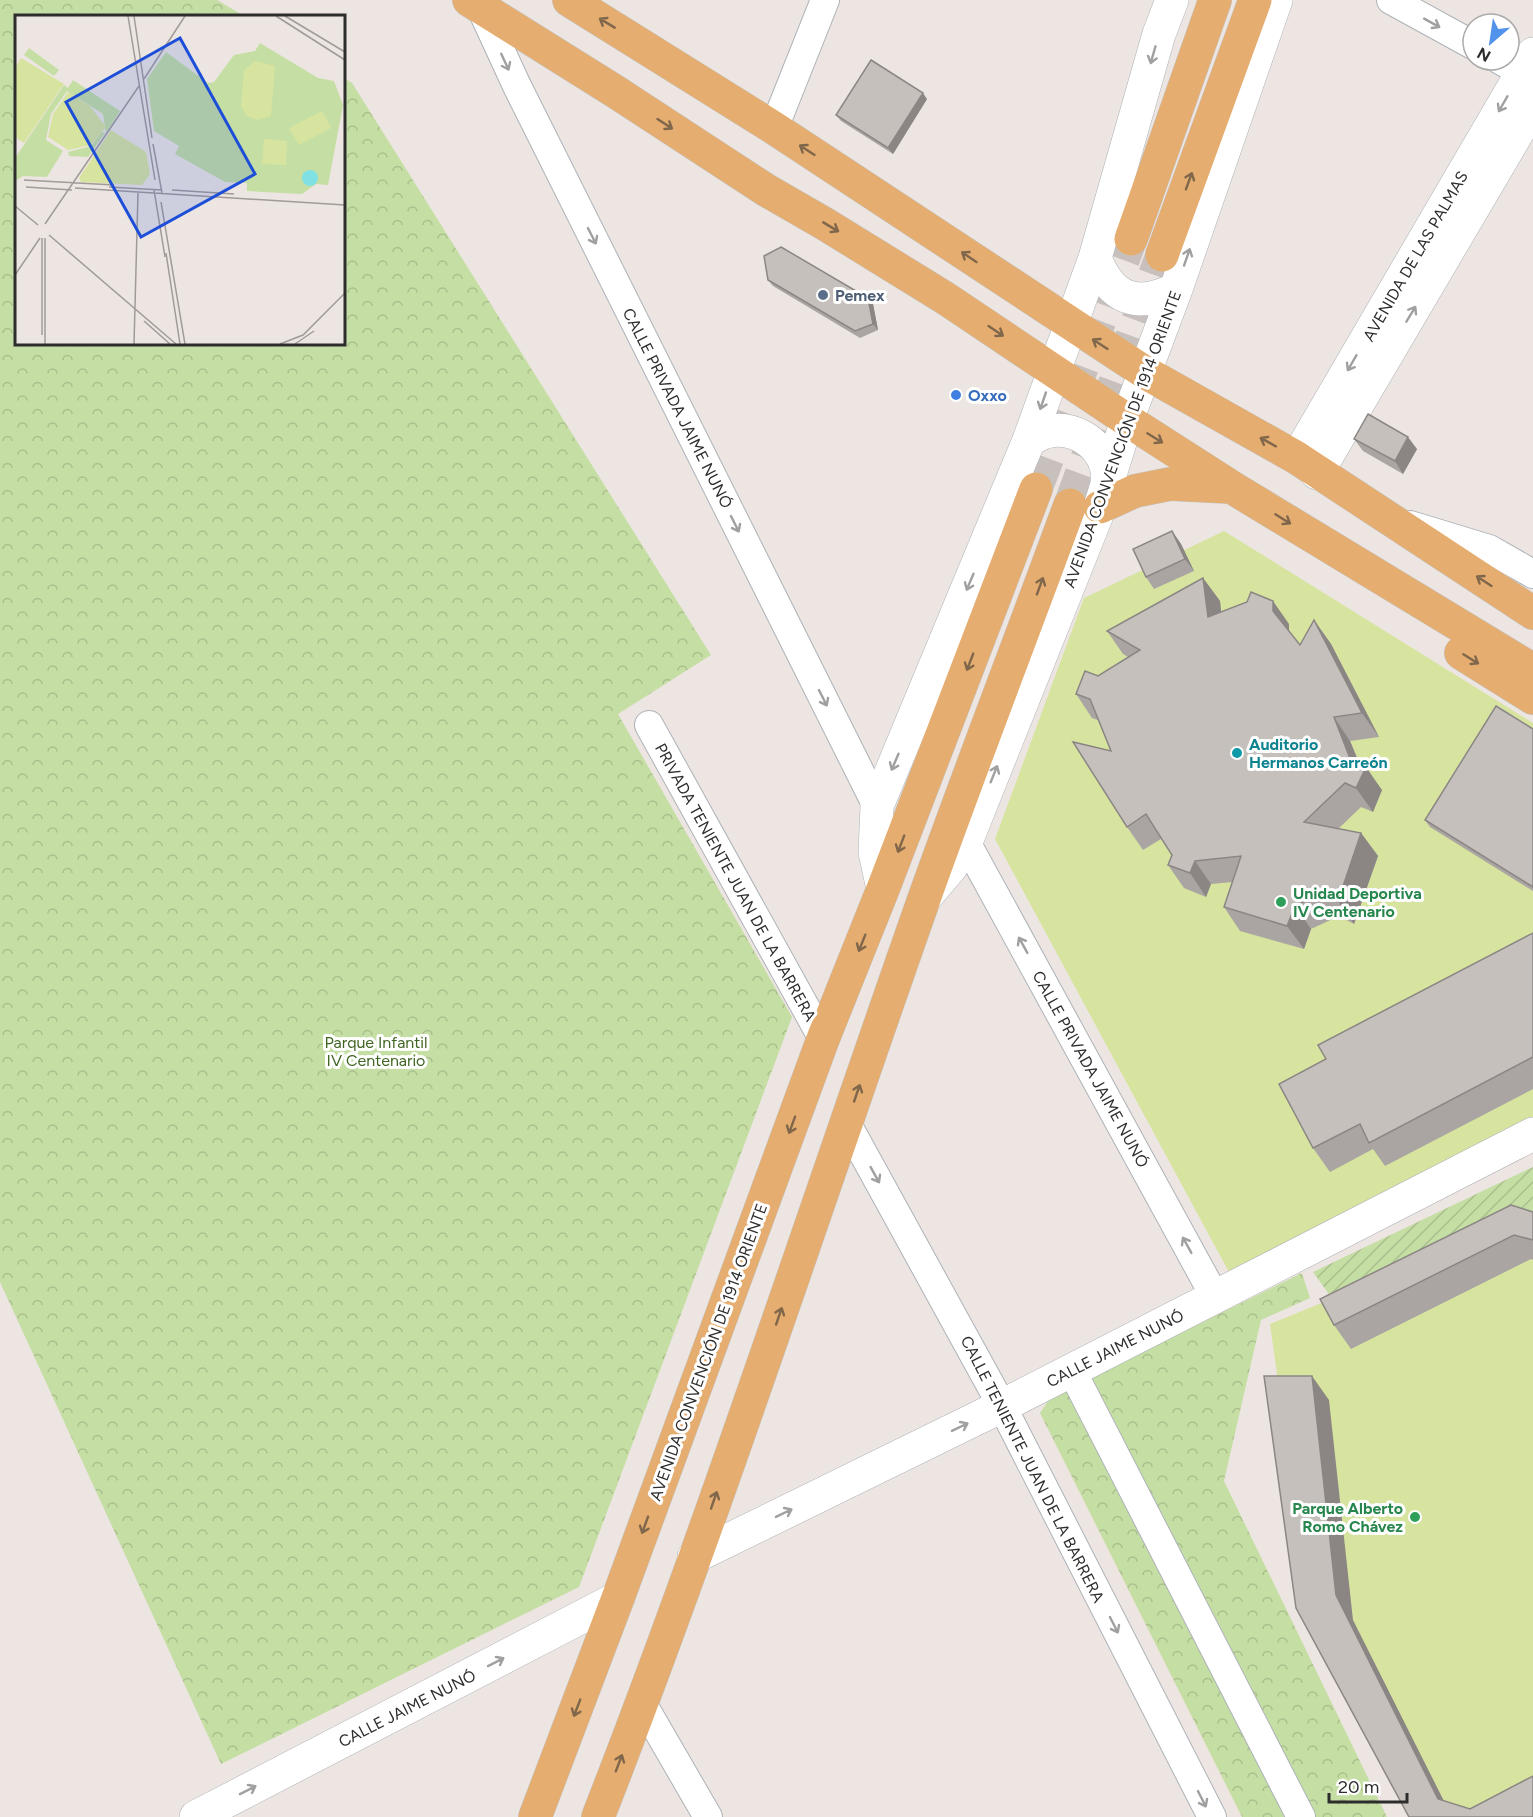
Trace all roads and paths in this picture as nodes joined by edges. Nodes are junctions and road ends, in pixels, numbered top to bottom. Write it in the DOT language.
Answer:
graph roads {
  1 [pos="569,0"];
  2 [pos="825,0"];
  3 [pos="1172,0"];
  4 [pos="1215,0"];
  5 [pos="1255,0"];
  6 [pos="1276,0"];
  7 [pos="1391,0"];
  8 [pos="475,4"];
  9 [pos="1461,38"];
  10 [pos="1522,66"];
  11 [pos="1533,106"];
  12 [pos="774,128"];
  13 [pos="1131,239"];
  14 [pos="1162,255"];
  15 [pos="1095,258"];
  16 [pos="1176,289"];
  17 [pos="1071,324"];
  18 [pos="1054,370"];
  19 [pos="1146,373"];
  20 [pos="1127,420"];
  21 [pos="1029,440"];
  22 [pos="1307,465"];
  23 [pos="1233,488"];
  24 [pos="1036,489"];
  25 [pos="1093,499"];
  26 [pos="1389,518"];
  27 [pos="1346,557"];
  28 [pos="1533,574"];
  29 [pos="1533,613"];
  30 [pos="1533,670"];
  31 [pos="1533,698"];
  32 [pos="649,725"];
  33 [pos="877,806"];
  34 [pos="966,842"];
  35 [pos="883,889"];
  36 [pos="925,897"];
  37 [pos="823,1039"];
  38 [pos="847,1124"];
  39 [pos="1533,1134"];
  40 [pos="1215,1297"];
  41 [pos="1071,1369"];
  42 [pos="1002,1406"];
  43 [pos="694,1557"];
  44 [pos="618,1598"];
  45 [pos="642,1703"];
  46 [pos="196,1817"];
  47 [pos="535,1817"];
  48 [pos="597,1817"];
  49 [pos="708,1817"];
  50 [pos="1212,1817"];
  51 [pos="1301,1817"];
  12 -- 1 [label="main road, one-way"];
  2 -- 12 [label="street"];
  3 -- 15 [label="street, one-way"];
  4 -- 13 [label="main road"];
  14 -- 5 [label="main road, one-way"];
  16 -- 6 [label="street, AVENIDA CONVENCIÓN DE 1914 ORIENTE, one-way"];
  7 -- 9 [label="street, one-way"];
  8 -- 18 [label="main road, one-way"];
  8 -- 33 [label="street, CALLE PRIVADA JAIME NUNÓ, one-way"];
  10 -- 22 [label="street, AVENIDA DE LAS PALMAS, one-way"];
  22 -- 11 [label="street, AVENIDA DE LAS PALMAS, one-way"];
  17 -- 12 [label="main road, one-way"];
  15 -- 16 [label="street"];
  15 -- 17 [label="street"];
  16 -- 19 [label="street, AVENIDA CONVENCIÓN DE 1914 ORIENTE"];
  17 -- 18 [label="street"];
  19 -- 17 [label="main road, one-way"];
  18 -- 20 [label="main road"];
  18 -- 21 [label="street, one-way"];
  19 -- 20 [label="street, AVENIDA CONVENCIÓN DE 1914 ORIENTE"];
  22 -- 19 [label="main road, one-way"];
  20 -- 23 [label="main road, one-way"];
  20 -- 25 [label="street, AVENIDA CONVENCIÓN DE 1914 ORIENTE"];
  21 -- 25 [label="street"];
  21 -- 33 [label="street, one-way"];
  22 -- 26 [label="main road"];
  23 -- 25 [label="main road"];
  23 -- 27 [label="main road, one-way"];
  24 -- 35 [label="main road, AVENIDA CONVENCIÓN DE 1914 ORIENTE, one-way"];
  34 -- 25 [label="street, AVENIDA CONVENCIÓN DE 1914 ORIENTE, one-way"];
  36 -- 25 [label="main road, AVENIDA CONVENCIÓN DE 1914 ORIENTE, one-way"];
  26 -- 28 [label="street"];
  29 -- 26 [label="main road, one-way"];
  27 -- 30 [label="main road"];
  27 -- 31 [label="main road, one-way"];
  32 -- 37 [label="street, PRIVADA TENIENTE JUAN DE LA BARRERA"];
  33 -- 35 [label="street"];
  34 -- 36 [label="street, AVENIDA CONVENCIÓN DE 1914 ORIENTE"];
  40 -- 34 [label="street, CALLE PRIVADA JAIME NUNÓ, one-way"];
  35 -- 37 [label="main road, AVENIDA CONVENCIÓN DE 1914 ORIENTE, one-way"];
  38 -- 36 [label="main road, AVENIDA CONVENCIÓN DE 1914 ORIENTE, one-way"];
  37 -- 44 [label="main road, AVENIDA CONVENCIÓN DE 1914 ORIENTE, one-way"];
  38 -- 42 [label="street, CALLE TENIENTE JUAN DE LA BARRERA, one-way"];
  43 -- 38 [label="main road, AVENIDA CONVENCIÓN DE 1914 ORIENTE, one-way"];
  39 -- 40 [label="street, CALLE JAIME NUNÓ"];
  40 -- 41 [label="street, CALLE JAIME NUNÓ"];
  41 -- 42 [label="street, CALLE JAIME NUNÓ"];
  41 -- 51 [label="street"];
  43 -- 42 [label="street, CALLE JAIME NUNÓ, one-way"];
  42 -- 50 [label="street, CALLE TENIENTE JUAN DE LA BARRERA, one-way"];
  43 -- 45 [label="main road, AVENIDA CONVENCIÓN DE 1914 ORIENTE"];
  46 -- 44 [label="street, CALLE JAIME NUNÓ, one-way"];
  44 -- 47 [label="main road, AVENIDA CONVENCIÓN DE 1914 ORIENTE, one-way"];
  48 -- 45 [label="main road, AVENIDA CONVENCIÓN DE 1914 ORIENTE, one-way"];
  45 -- 49 [label="street"];
}
